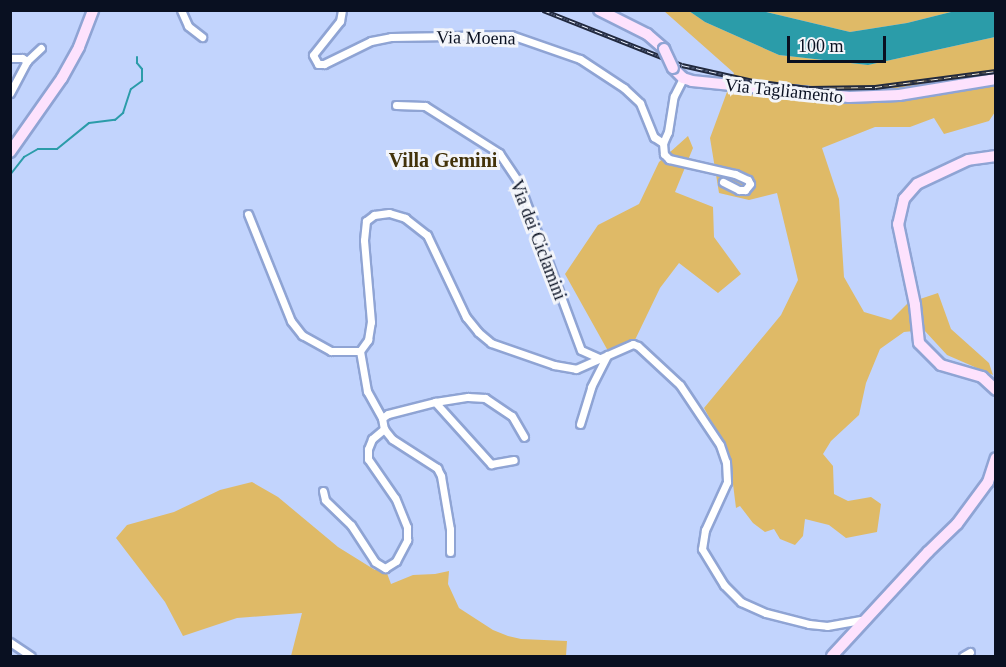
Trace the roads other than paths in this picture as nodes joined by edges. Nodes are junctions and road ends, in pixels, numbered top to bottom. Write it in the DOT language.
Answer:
graph roads {
  1 [pos="93,10"];
  2 [pos="181,10"];
  3 [pos="342,10"];
  4 [pos="599,10"];
  5 [pos="202,37"];
  6 [pos="41,48"];
  7 [pos="10,58"];
  8 [pos="27,61"];
  9 [pos="683,78"];
  10 [pos="996,79"];
  11 [pos="10,93"];
  12 [pos="396,105"];
  13 [pos="663,143"];
  14 [pos="10,152"];
  15 [pos="996,156"];
  16 [pos="723,182"];
  17 [pos="248,214"];
  18 [pos="360,351"];
  19 [pos="604,357"];
  20 [pos="996,390"];
  21 [pos="435,402"];
  22 [pos="382,418"];
  23 [pos="580,424"];
  24 [pos="384,429"];
  25 [pos="524,436"];
  26 [pos="996,458"];
  27 [pos="514,460"];
  28 [pos="323,491"];
  29 [pos="450,552"];
  30 [pos="866,619"];
  31 [pos="10,642"];
  32 [pos="31,657"];
  33 [pos="832,657"];
  1 -- 14 [label="street"];
  2 -- 5 [label="street"];
  3 -- 13 [label="street, Via Moena"];
  4 -- 9 [label="street, bridge"];
  6 -- 8 [label="street"];
  7 -- 8 [label="street"];
  8 -- 11 [label="street"];
  9 -- 10 [label="street, Via Tagliamento"];
  9 -- 13 [label="street"];
  12 -- 19 [label="street, Via dei Ciclamini"];
  13 -- 16 [label="street, Via Moena"];
  15 -- 20 [label="street"];
  17 -- 18 [label="street"];
  18 -- 19 [label="street"];
  18 -- 22 [label="street"];
  19 -- 23 [label="street"];
  19 -- 30 [label="street"];
  21 -- 22 [label="street"];
  21 -- 25 [label="street"];
  21 -- 27 [label="street"];
  22 -- 24 [label="street"];
  24 -- 28 [label="street"];
  24 -- 29 [label="street"];
  26 -- 30 [label="street"];
  30 -- 33 [label="street"];
  31 -- 32 [label="street"];
}
